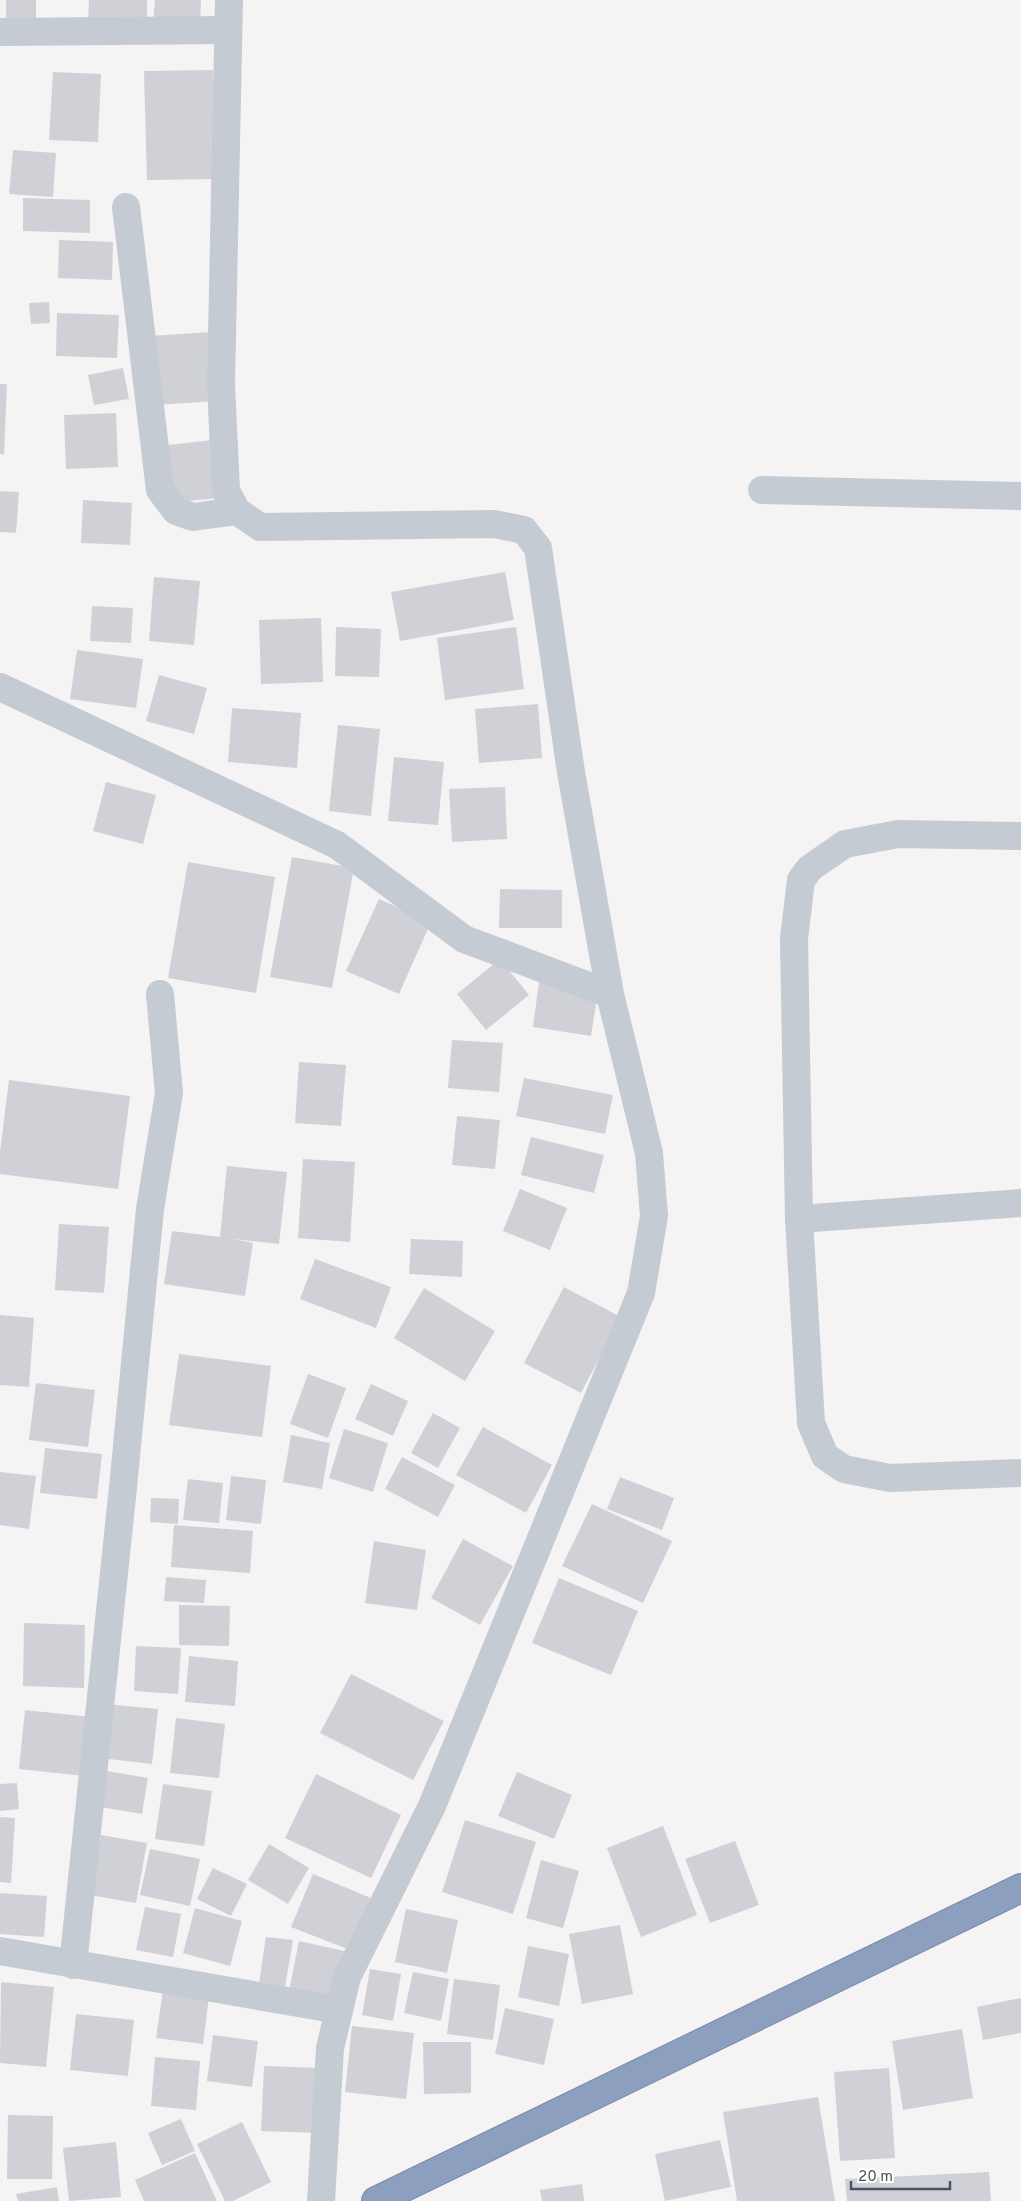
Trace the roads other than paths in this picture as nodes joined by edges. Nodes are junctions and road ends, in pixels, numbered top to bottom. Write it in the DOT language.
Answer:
graph roads {
  1 [pos="229,0"];
  2 [pos="228,30"];
  3 [pos="0,32"];
  4 [pos="126,207"];
  5 [pos="762,490"];
  6 [pos="1021,496"];
  7 [pos="237,511"];
  8 [pos="0,687"];
  9 [pos="1021,836"];
  10 [pos="160,994"];
  11 [pos="610,994"];
  12 [pos="1021,1203"];
  13 [pos="799,1219"];
  14 [pos="1021,1473"];
  15 [pos="1021,1888"];
  16 [pos="0,1951"];
  17 [pos="73,1965"];
  18 [pos="339,2010"];
  19 [pos="321,2201"];
  20 [pos="376,2201"];
  1 -- 2 [label="street"];
  2 -- 3 [label="street"];
  2 -- 7 [label="street"];
  4 -- 7 [label="street"];
  5 -- 6 [label="street"];
  7 -- 11 [label="street"];
  8 -- 11 [label="street"];
  9 -- 13 [label="street"];
  10 -- 17 [label="street"];
  11 -- 18 [label="street"];
  12 -- 13 [label="street"];
  13 -- 14 [label="street"];
  15 -- 20 [label="highway"];
  16 -- 17 [label="street"];
  17 -- 18 [label="street"];
  18 -- 19 [label="street"];
}
